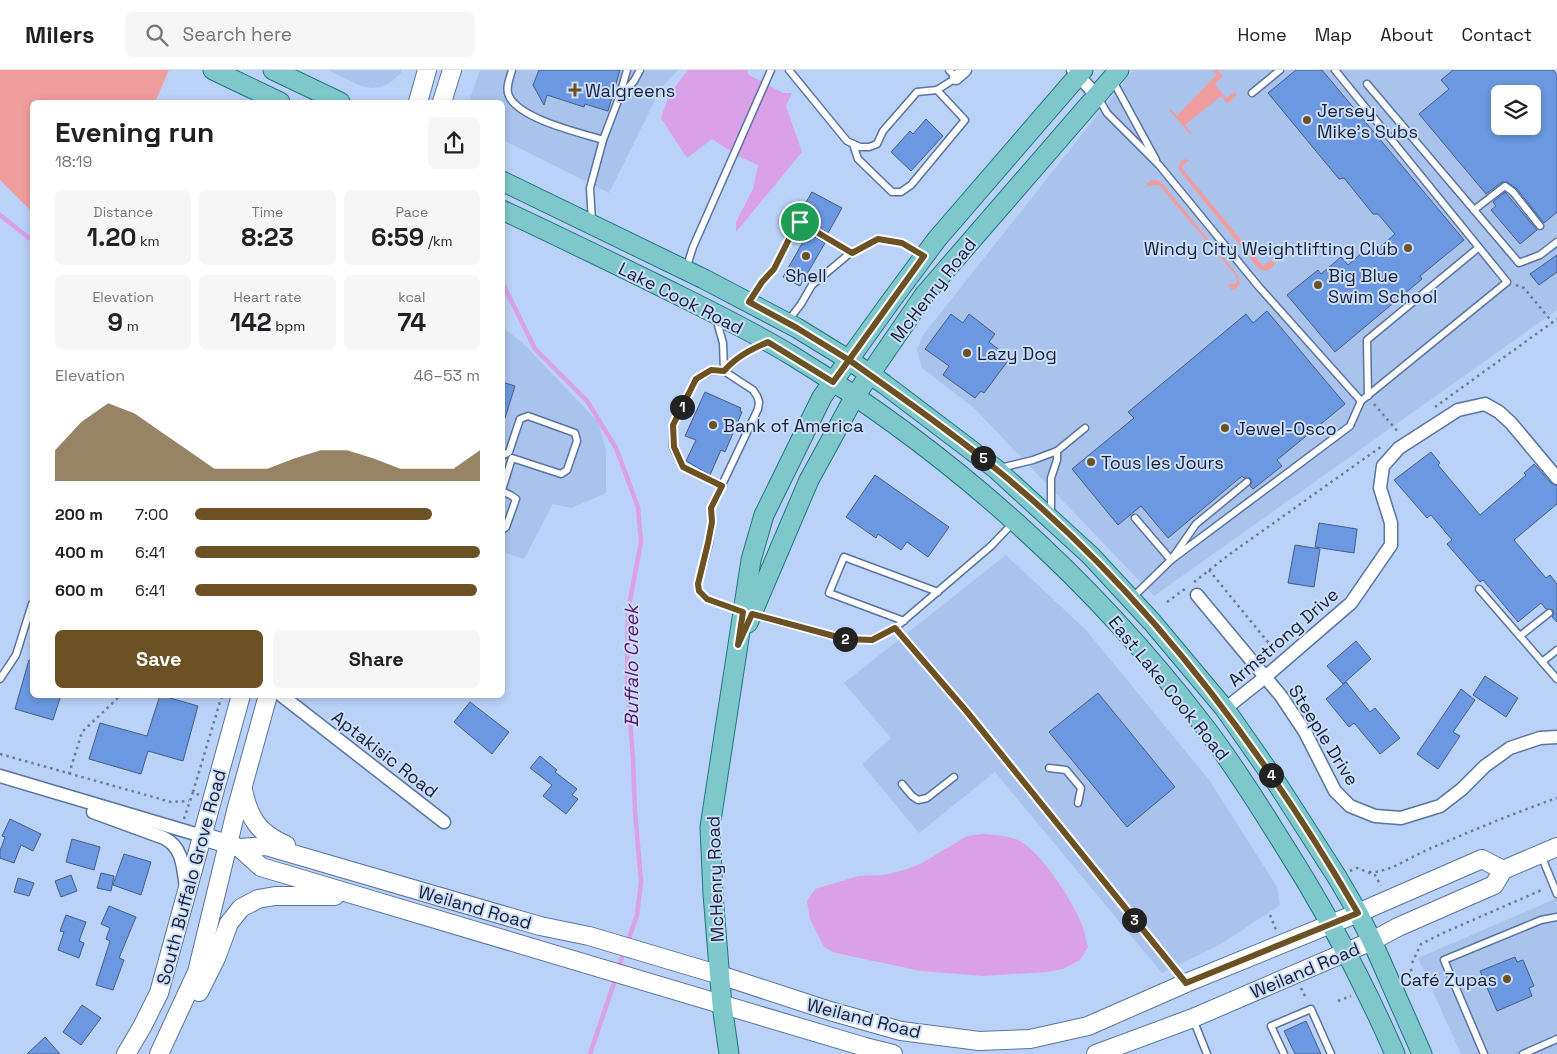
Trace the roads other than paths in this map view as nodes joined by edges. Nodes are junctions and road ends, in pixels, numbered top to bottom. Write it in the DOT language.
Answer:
graph roads {
  1 [pos="213,70"];
  2 [pos="273,70"];
  3 [pos="427,70"];
  4 [pos="452,70"];
  5 [pos="512,70"];
  6 [pos="627,70"];
  7 [pos="640,70"];
  8 [pos="771,70"];
  9 [pos="789,70"];
  10 [pos="1280,70"];
  11 [pos="1335,70"];
  12 [pos="1078,72"];
  13 [pos="957,73"];
  14 [pos="1112,73"];
  15 [pos="1367,84"];
  16 [pos="937,90"];
  17 [pos="1252,93"];
  18 [pos="1096,95"];
  19 [pos="619,98"];
  20 [pos="276,100"];
  21 [pos="336,100"];
  22 [pos="418,100"];
  23 [pos="443,100"];
  24 [pos="603,140"];
  25 [pos="853,144"];
  26 [pos="1159,165"];
  27 [pos="505,182"];
  28 [pos="1474,210"];
  29 [pos="505,211"];
  30 [pos="592,224"];
  31 [pos="1540,226"];
  32 [pos="1557,242"];
  33 [pos="1478,248"];
  34 [pos="852,253"];
  35 [pos="924,256"];
  36 [pos="686,270"];
  37 [pos="749,302"];
  38 [pos="713,312"];
  39 [pos="787,322"];
  40 [pos="768,342"];
  41 [pos="849,360"];
  42 [pos="724,371"];
  43 [pos="870,374"];
  44 [pos="833,382"];
  45 [pos="855,396"];
  46 [pos="1368,396"];
  47 [pos="1361,402"];
  48 [pos="1085,428"];
  49 [pos="1057,450"];
  50 [pos="505,455"];
  51 [pos="505,456"];
  52 [pos="512,458"];
  53 [pos="996,468"];
  54 [pos="1557,478"];
  55 [pos="505,481"];
  56 [pos="1247,482"];
  57 [pos="722,486"];
  58 [pos="505,492"];
  59 [pos="1051,518"];
  60 [pos="1135,518"];
  61 [pos="1015,521"];
  62 [pos="505,528"];
  63 [pos="1172,560"];
  64 [pos="1479,589"];
  65 [pos="938,592"];
  66 [pos="1197,595"];
  67 [pos="1132,599"];
  68 [pos="30,610"];
  69 [pos="748,613"];
  70 [pos="1549,613"];
  71 [pos="904,621"];
  72 [pos="895,628"];
  73 [pos="1520,636"];
  74 [pos="1557,650"];
  75 [pos="1542,662"];
  76 [pos="1264,678"];
  77 [pos="1557,679"];
  78 [pos="0,680"];
  79 [pos="240,698"];
  80 [pos="267,698"];
  81 [pos="285,698"];
  82 [pos="1225,709"];
  83 [pos="1557,737"];
  84 [pos="1049,768"];
  85 [pos="0,776"];
  86 [pos="954,776"];
  87 [pos="902,784"];
  88 [pos="243,787"];
  89 [pos="56,793"];
  90 [pos="1078,803"];
  91 [pos="444,822"];
  92 [pos="202,836"];
  93 [pos="234,846"];
  94 [pos="1557,847"];
  95 [pos="1540,854"];
  96 [pos="308,858"];
  97 [pos="1504,870"];
  98 [pos="186,893"];
  99 [pos="1557,894"];
  100 [pos="397,907"];
  101 [pos="1358,913"];
  102 [pos="1557,917"];
  103 [pos="1330,924"];
  104 [pos="1372,941"];
  105 [pos="1346,953"];
  106 [pos="720,975"];
  107 [pos="1186,983"];
  108 [pos="722,1005"];
  109 [pos="1193,1018"];
  110 [pos="1557,1039"];
  111 [pos="162,1051"];
  112 [pos="864,1051"];
  113 [pos="126,1054"];
  114 [pos="729,1054"];
  115 [pos="893,1054"];
  116 [pos="1096,1054"];
  117 [pos="1207,1054"];
  118 [pos="1284,1054"];
  119 [pos="1331,1054"];
  120 [pos="1395,1054"];
  121 [pos="1422,1054"];
  122 [pos="1484,1054"];
  123 [pos="1522,1054"];
  1 -- 20 [label="main road"];
  2 -- 21 [label="main road"];
  3 -- 22 [label="main road"];
  4 -- 23 [label="main road"];
  5 -- 24 [label="lane"];
  6 -- 19 [label="lane"];
  7 -- 19 [label="lane"];
  8 -- 36 [label="lane"];
  9 -- 25 [label="lane"];
  10 -- 17 [label="lane"];
  11 -- 33 [label="lane"];
  12 -- 18 [label="street"];
  12 -- 35 [label="main road, McHenry Road"];
  13 -- 16 [label="lane"];
  14 -- 18 [label="main road, McHenry Road"];
  14 -- 26 [label="lane"];
  15 -- 28 [label="lane"];
  16 -- 25 [label="lane"];
  16 -- 25 [label="lane"];
  18 -- 26 [label="lane"];
  18 -- 43 [label="main road, McHenry Road"];
  19 -- 24 [label="lane"];
  24 -- 30 [label="lane"];
  26 -- 47 [label="lane"];
  27 -- 30 [label="main road, Lake Cook Road"];
  28 -- 31 [label="lane"];
  28 -- 32 [label="lane"];
  29 -- 38 [label="main road, Lake Cook Road"];
  30 -- 36 [label="main road, Lake Cook Road"];
  33 -- 46 [label="lane"];
  33 -- 46 [label="lane"];
  34 -- 35 [label="lane"];
  34 -- 37 [label="lane"];
  34 -- 39 [label="lane"];
  35 -- 41 [label="main road, McHenry Road"];
  36 -- 37 [label="main road, Lake Cook Road"];
  37 -- 39 [label="main road, Lake Cook Road"];
  38 -- 40 [label="main road, Lake Cook Road"];
  38 -- 42 [label="lane"];
  39 -- 41 [label="main road, Lake Cook Road"];
  40 -- 42 [label="lane"];
  40 -- 44 [label="main road, Lake Cook Road"];
  41 -- 43 [label="main road, East Lake Cook Road"];
  41 -- 44 [label="main road, McHenry Road"];
  42 -- 57 [label="lane"];
  42 -- 57 [label="lane"];
  43 -- 45 [label="main road, McHenry Road"];
  43 -- 53 [label="main road, East Lake Cook Road"];
  44 -- 45 [label="main road, Lake Cook Road"];
  44 -- 69 [label="main road, McHenry Road"];
  45 -- 61 [label="main road, East Lake Cook Road"];
  45 -- 69 [label="main road, McHenry Road"];
  46 -- 47 [label="lane"];
  47 -- 63 [label="lane"];
  48 -- 49 [label="lane"];
  49 -- 53 [label="lane"];
  49 -- 59 [label="lane"];
  50 -- 52 [label="lane"];
  51 -- 52 [label="lane"];
  52 -- 55 [label="lane"];
  53 -- 59 [label="main road, East Lake Cook Road"];
  54 -- 76 [label="street, Armstrong Drive"];
  56 -- 63 [label="lane"];
  57 -- 69 [label="lane"];
  58 -- 62 [label="lane"];
  59 -- 67 [label="main road, East Lake Cook Road"];
  60 -- 63 [label="lane"];
  61 -- 65 [label="lane"];
  61 -- 103 [label="main road, East Lake Cook Road"];
  63 -- 67 [label="lane"];
  64 -- 73 [label="lane"];
  65 -- 71 [label="lane"];
  65 -- 71 [label="lane"];
  66 -- 76 [label="street, Steeple Drive"];
  67 -- 82 [label="main road, East Lake Cook Road"];
  68 -- 78 [label="lane"];
  69 -- 72 [label="lane"];
  69 -- 106 [label="main road, McHenry Road"];
  70 -- 73 [label="lane"];
  71 -- 72 [label="lane"];
  72 -- 107 [label="lane"];
  73 -- 75 [label="lane"];
  74 -- 75 [label="lane"];
  75 -- 77 [label="lane"];
  76 -- 82 [label="street, Armstrong Drive"];
  76 -- 83 [label="street, Steeple Drive"];
  79 -- 92 [label="main road, South Buffalo Grove Road"];
  80 -- 88 [label="main road, South Buffalo Grove Road"];
  81 -- 91 [label="street, Aptakisic Road"];
  82 -- 101 [label="main road, East Lake Cook Road"];
  84 -- 90 [label="lane"];
  85 -- 89 [label="street"];
  86 -- 87 [label="lane"];
  88 -- 93 [label="main road, South Buffalo Grove Road"];
  88 -- 96 [label="main road"];
  89 -- 92 [label="street"];
  89 -- 98 [label="street"];
  92 -- 93 [label="main road"];
  92 -- 98 [label="main road, South Buffalo Grove Road"];
  93 -- 96 [label="main road, Weiland Road"];
  93 -- 100 [label="main road, Weiland Road"];
  93 -- 111 [label="main road, South Buffalo Grove Road"];
  94 -- 95 [label="main road, Weiland Road"];
  95 -- 97 [label="main road, Weiland Road"];
  95 -- 99 [label="lane"];
  96 -- 106 [label="main road, Weiland Road"];
  97 -- 101 [label="main road, Weiland Road"];
  97 -- 104 [label="main road, Weiland Road"];
  98 -- 113 [label="main road, South Buffalo Grove Road"];
  100 -- 108 [label="main road, Weiland Road"];
  100 -- 111 [label="main road"];
  101 -- 103 [label="main road, Weiland Road"];
  101 -- 104 [label="main road, East Lake Cook Road"];
  102 -- 122 [label="lane"];
  103 -- 105 [label="main road, East Lake Cook Road"];
  103 -- 107 [label="main road, Weiland Road"];
  104 -- 105 [label="main road, Weiland Road"];
  104 -- 121 [label="main road, East Lake Cook Road"];
  105 -- 109 [label="main road, Weiland Road"];
  105 -- 120 [label="main road, East Lake Cook Road"];
  106 -- 107 [label="main road, Weiland Road"];
  106 -- 108 [label="main road, McHenry Road"];
  108 -- 112 [label="main road, Weiland Road"];
  108 -- 114 [label="main road, McHenry Road"];
  109 -- 116 [label="main road, Weiland Road"];
  109 -- 117 [label="lane"];
  110 -- 123 [label="lane"];
  112 -- 115 [label="main road, Weiland Road"];
  118 -- 119 [label="lane"];
}
